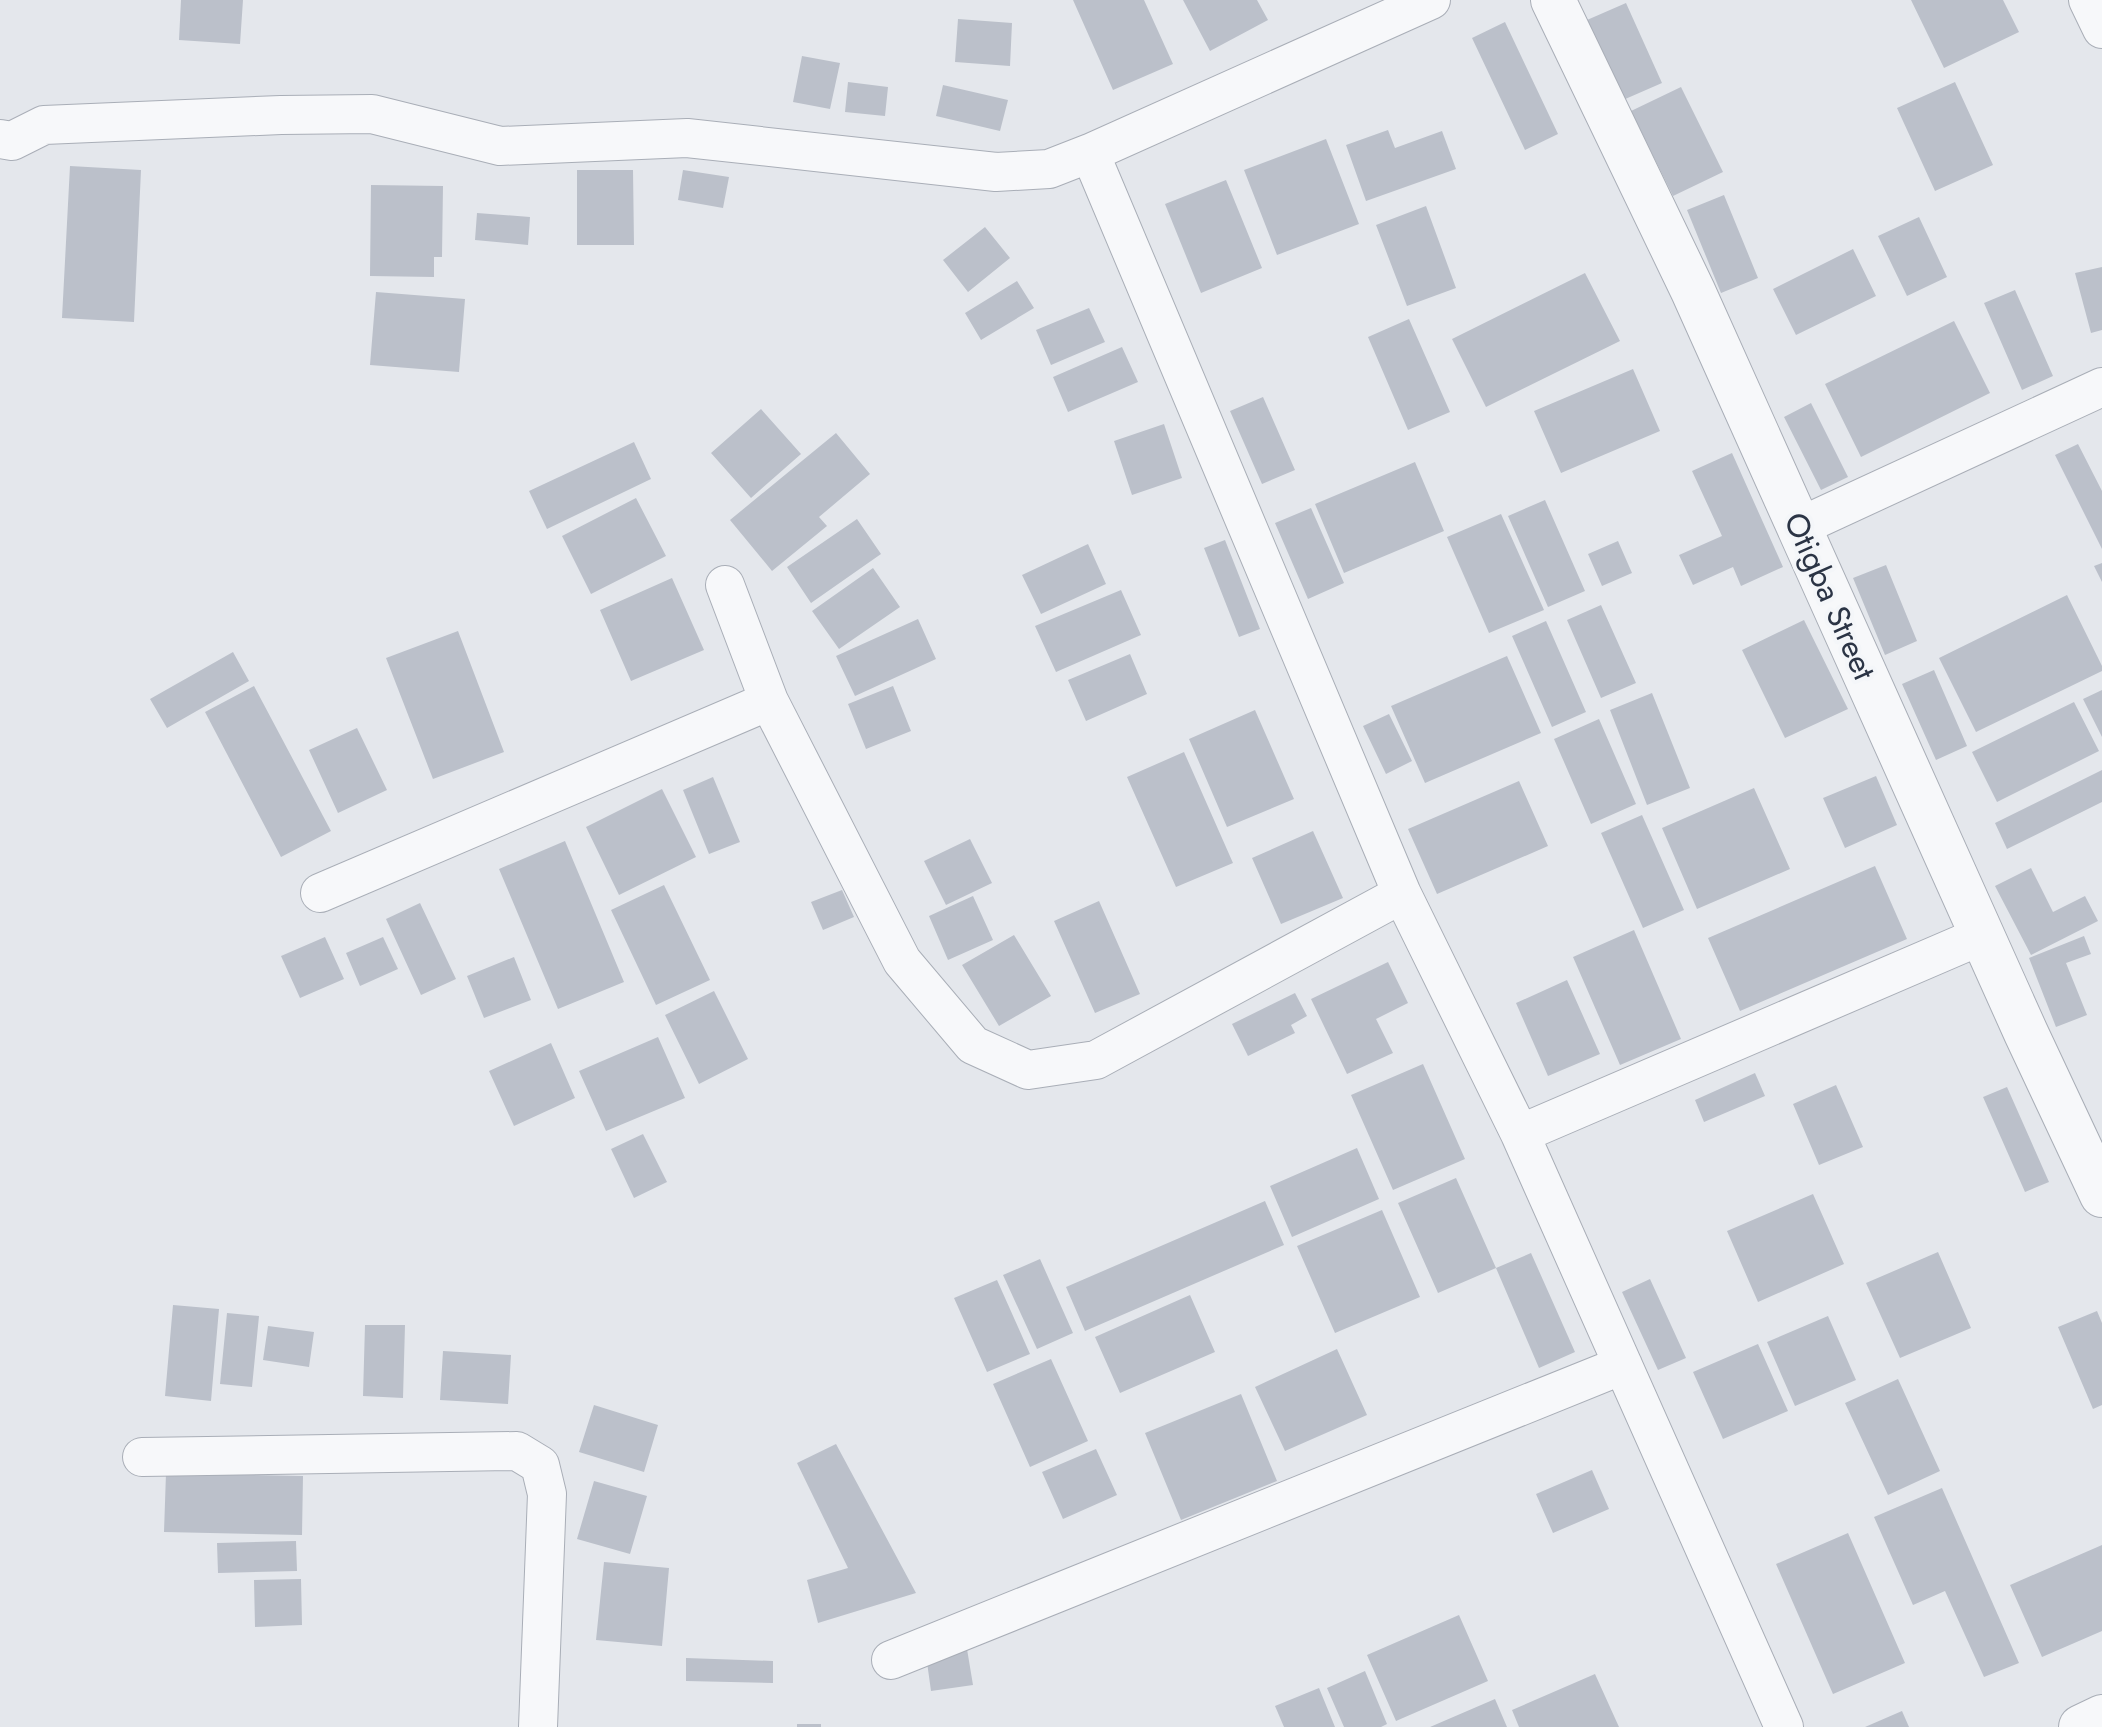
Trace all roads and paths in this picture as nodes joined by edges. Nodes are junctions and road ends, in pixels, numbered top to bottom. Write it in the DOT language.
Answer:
graph roads {
  1 [pos="1431,0"];
  2 [pos="1553,0"];
  3 [pos="2088,0"];
  4 [pos="2102,29"];
  5 [pos="0,139"];
  6 [pos="1090,153"];
  7 [pos="2102,387"];
  8 [pos="1799,527"];
  9 [pos="725,585"];
  10 [pos="769,701"];
  11 [pos="320,893"];
  12 [pos="1402,894"];
  13 [pos="1983,935"];
  14 [pos="1520,1134"];
  15 [pos="2102,1195"];
  16 [pos="1623,1365"];
  17 [pos="142,1457"];
  18 [pos="891,1660"];
  19 [pos="2102,1717"];
  20 [pos="538,1727"];
  21 [pos="1784,1727"];
  22 [pos="2081,1727"];
  1 -- 6 [label="street"];
  2 -- 8 [label="street, Otigba Street"];
  3 -- 4 [label="street"];
  5 -- 6 [label="street"];
  6 -- 12 [label="street"];
  7 -- 8 [label="street"];
  8 -- 13 [label="street, Otigba Street"];
  9 -- 10 [label="street"];
  10 -- 11 [label="street"];
  10 -- 12 [label="street"];
  12 -- 14 [label="street"];
  13 -- 14 [label="street"];
  13 -- 15 [label="street, Otigba Street"];
  14 -- 16 [label="street"];
  16 -- 18 [label="street"];
  16 -- 21 [label="street"];
  17 -- 20 [label="street"];
  19 -- 22 [label="street"];
}
